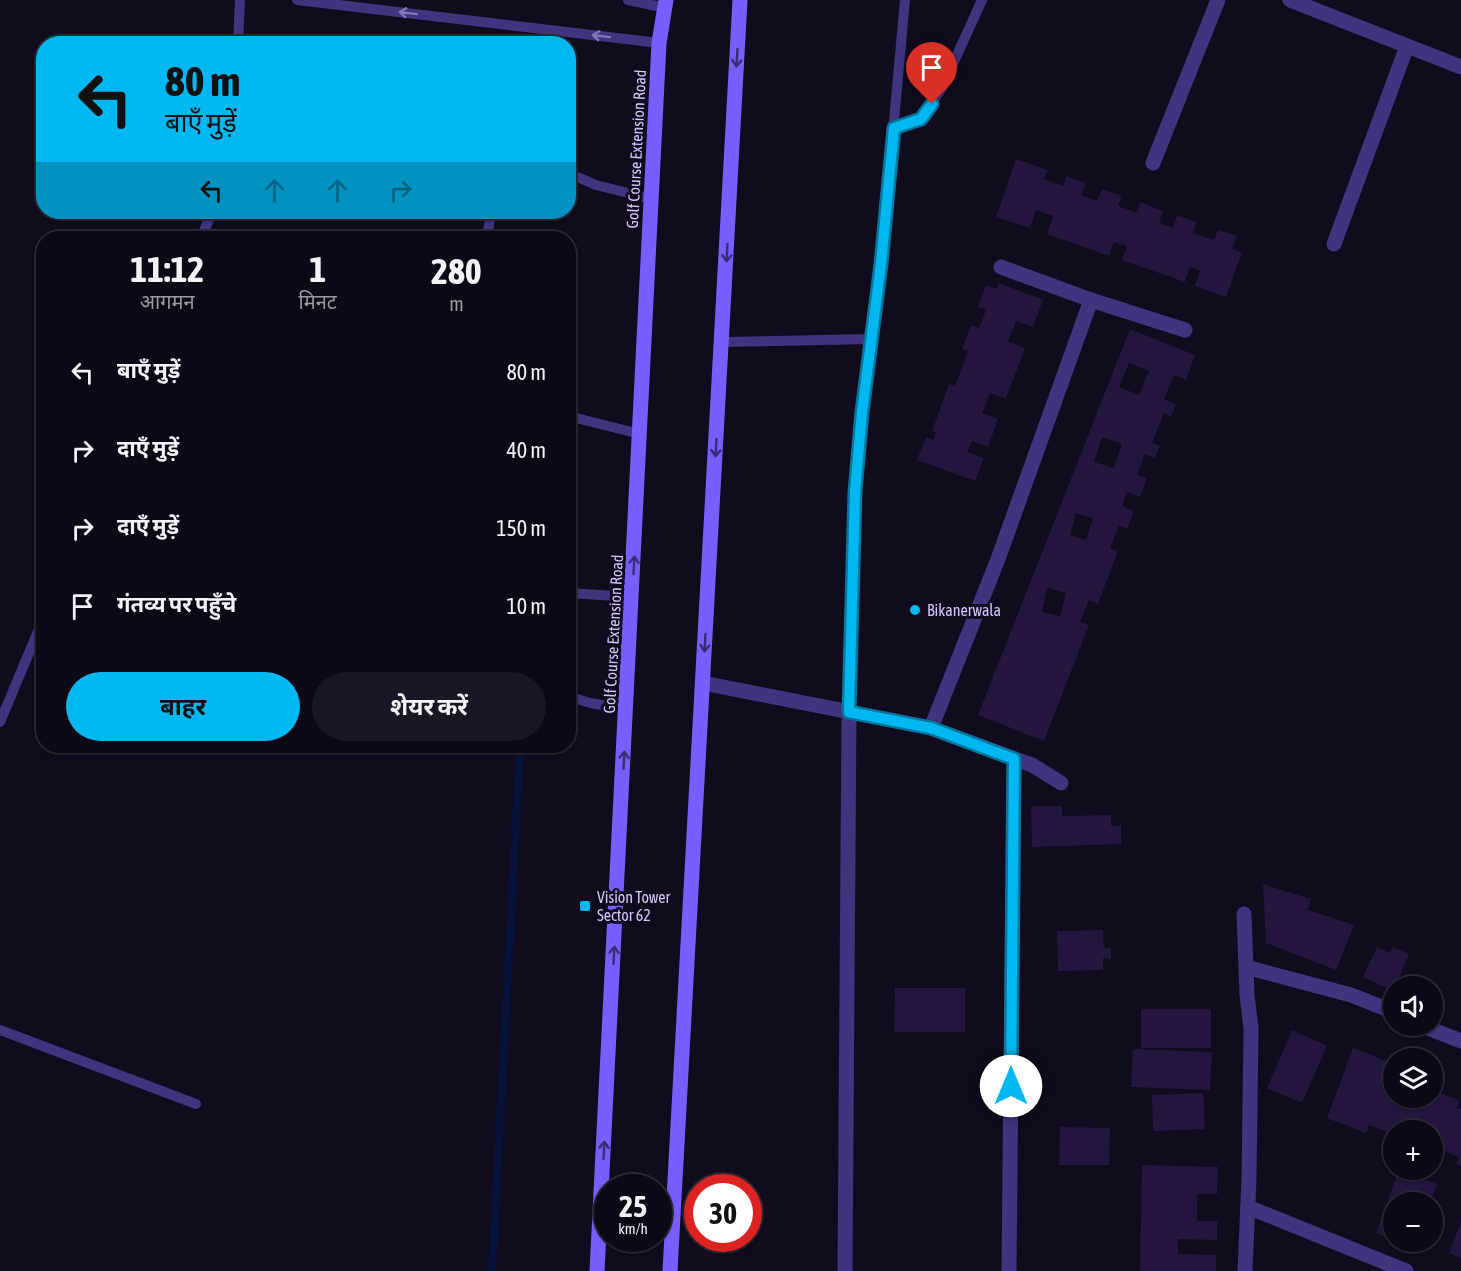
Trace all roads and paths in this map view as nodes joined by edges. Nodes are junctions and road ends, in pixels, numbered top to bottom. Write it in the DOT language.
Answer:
graph roads {
  1 [pos="240,0"];
  2 [pos="297,0"];
  3 [pos="628,0"];
  4 [pos="740,0"];
  5 [pos="905,0"];
  6 [pos="982,0"];
  7 [pos="1218,0"];
  8 [pos="1290,0"];
  9 [pos="666,4"];
  10 [pos="238,36"];
  11 [pos="659,43"];
  12 [pos="1407,46"];
  13 [pos="1461,67"];
  14 [pos="894,128"];
  15 [pos="1153,163"];
  16 [pos="576,176"];
  17 [pos="652,199"];
  18 [pos="1335,244"];
  19 [pos="1001,267"];
  20 [pos="1091,300"];
  21 [pos="1185,330"];
  22 [pos="872,339"];
  23 [pos="722,342"];
  24 [pos="576,418"];
  25 [pos="640,434"];
  26 [pos="576,593"];
  27 [pos="632,597"];
  28 [pos="36,636"];
  29 [pos="703,683"];
  30 [pos="576,698"];
  31 [pos="627,710"];
  32 [pos="849,712"];
  33 [pos="0,722"];
  34 [pos="931,728"];
  35 [pos="1014,759"];
  36 [pos="1061,783"];
  37 [pos="1244,914"];
  38 [pos="1246,967"];
  39 [pos="1383,1008"];
  40 [pos="0,1030"];
  41 [pos="1443,1034"];
  42 [pos="1461,1041"];
  43 [pos="196,1104"];
  44 [pos="1248,1207"];
  45 [pos="597,1271"];
  46 [pos="670,1271"];
  47 [pos="845,1271"];
  48 [pos="1009,1271"];
  49 [pos="1245,1271"];
  50 [pos="1406,1271"];
  1 -- 10 [label="lane"];
  11 -- 2 [label="lane, one-way"];
  3 -- 9 [label="lane"];
  4 -- 23 [label="main road, one-way"];
  5 -- 14 [label="lane"];
  6 -- 14 [label="lane"];
  7 -- 15 [label="street"];
  8 -- 12 [label="street"];
  9 -- 11 [label="main road, Golf Course Extension Road"];
  11 -- 17 [label="main road, Golf Course Extension Road"];
  12 -- 13 [label="street"];
  12 -- 18 [label="street"];
  14 -- 22 [label="lane"];
  16 -- 17 [label="lane"];
  17 -- 25 [label="main road, Golf Course Extension Road"];
  19 -- 20 [label="street"];
  20 -- 21 [label="street"];
  20 -- 34 [label="street"];
  22 -- 23 [label="lane"];
  22 -- 32 [label="lane"];
  23 -- 29 [label="main road, one-way"];
  24 -- 25 [label="lane"];
  27 -- 25 [label="main road, Golf Course Extension Road, one-way"];
  26 -- 27 [label="lane"];
  27 -- 31 [label="main road, Golf Course Extension Road"];
  28 -- 33 [label="lane"];
  29 -- 32 [label="street"];
  29 -- 46 [label="main road"];
  30 -- 31 [label="lane"];
  45 -- 31 [label="main road, Golf Course Extension Road, one-way"];
  32 -- 34 [label="street"];
  32 -- 47 [label="street"];
  34 -- 35 [label="street"];
  35 -- 36 [label="street"];
  35 -- 48 [label="street"];
  37 -- 38 [label="street"];
  38 -- 39 [label="street"];
  38 -- 44 [label="street"];
  40 -- 43 [label="lane"];
  41 -- 42 [label="street"];
  44 -- 49 [label="street"];
  44 -- 50 [label="street"];
}
